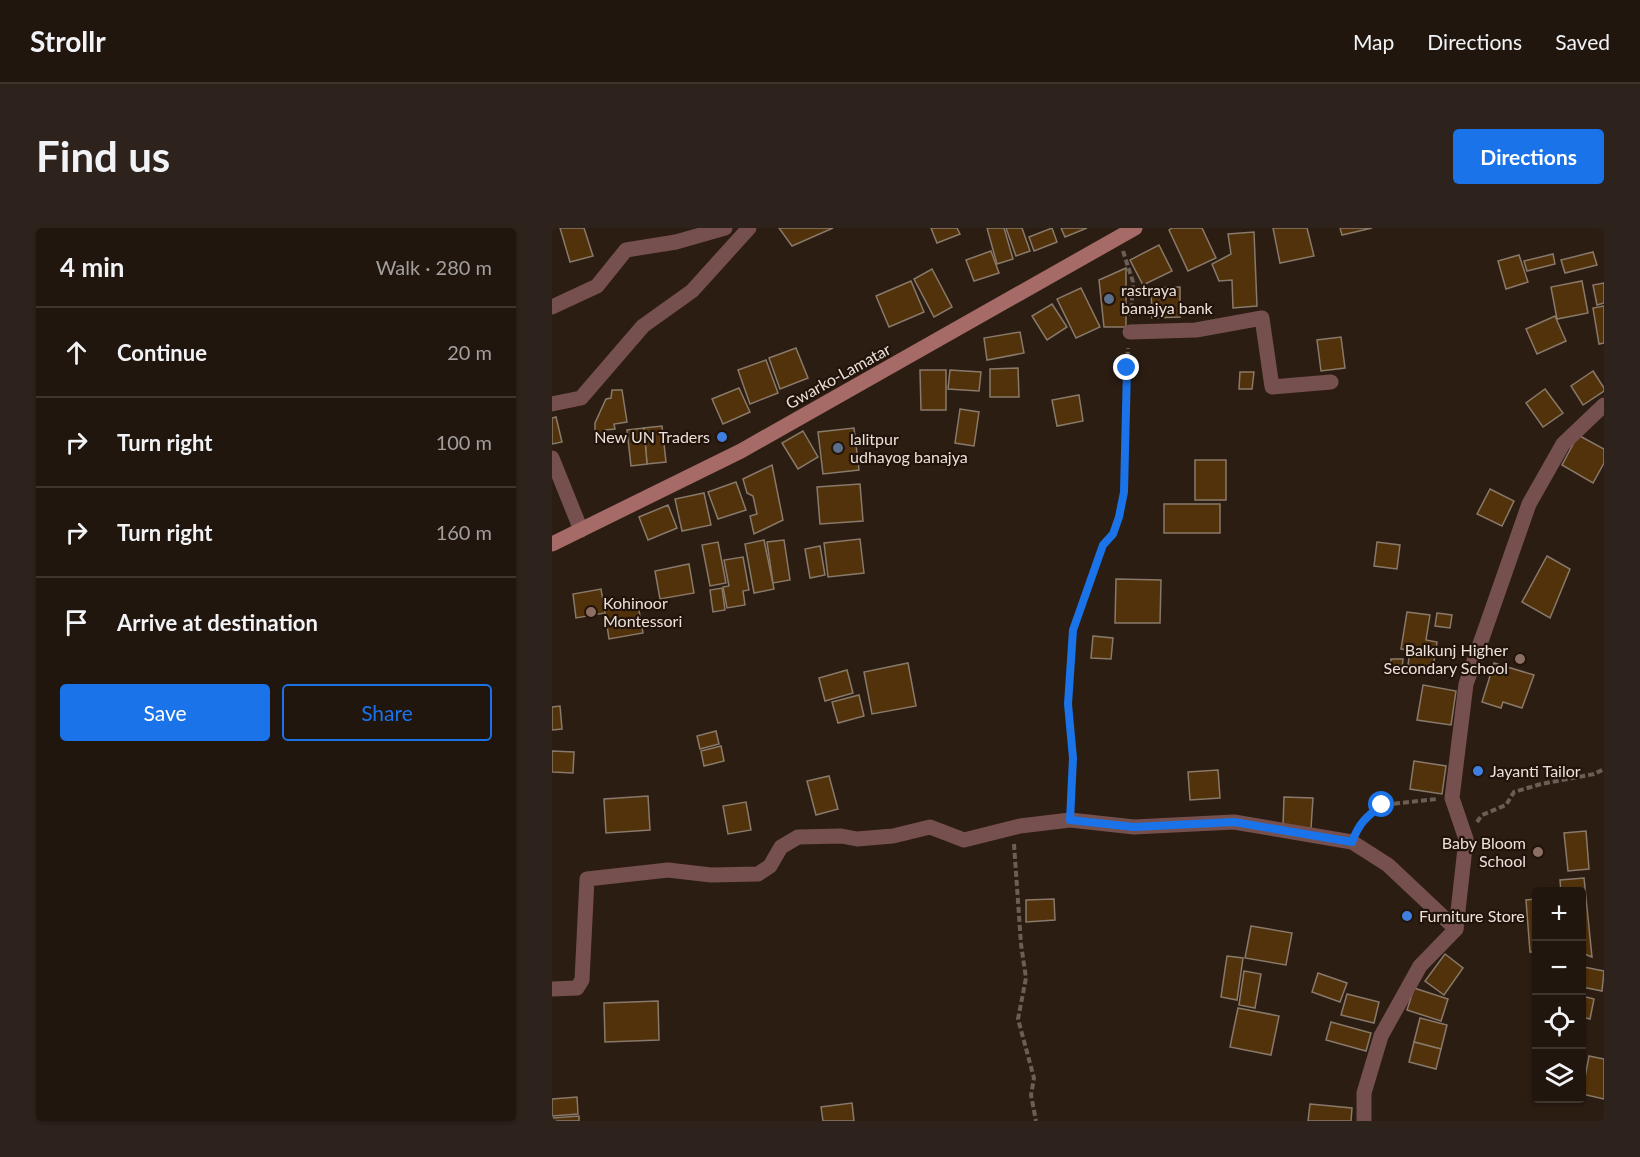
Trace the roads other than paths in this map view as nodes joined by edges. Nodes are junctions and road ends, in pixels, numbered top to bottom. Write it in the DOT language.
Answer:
graph roads {
  1 [pos="725,228"];
  2 [pos="749,228"];
  3 [pos="1135,228"];
  4 [pos="552,307"];
  5 [pos="1130,332"];
  6 [pos="1331,382"];
  7 [pos="552,404"];
  8 [pos="1604,405"];
  9 [pos="552,458"];
  10 [pos="581,530"];
  11 [pos="552,544"];
  12 [pos="1456,929"];
  13 [pos="552,989"];
  14 [pos="1364,1121"];
  1 -- 4 [label="street"];
  2 -- 7 [label="street"];
  3 -- 10 [label="main road, Gwarko-Lamatar"];
  5 -- 6 [label="street"];
  8 -- 12 [label="street"];
  9 -- 10 [label="street"];
  10 -- 11 [label="main road, Gwarko-Lamatar"];
  12 -- 13 [label="street"];
  12 -- 14 [label="street"];
}
